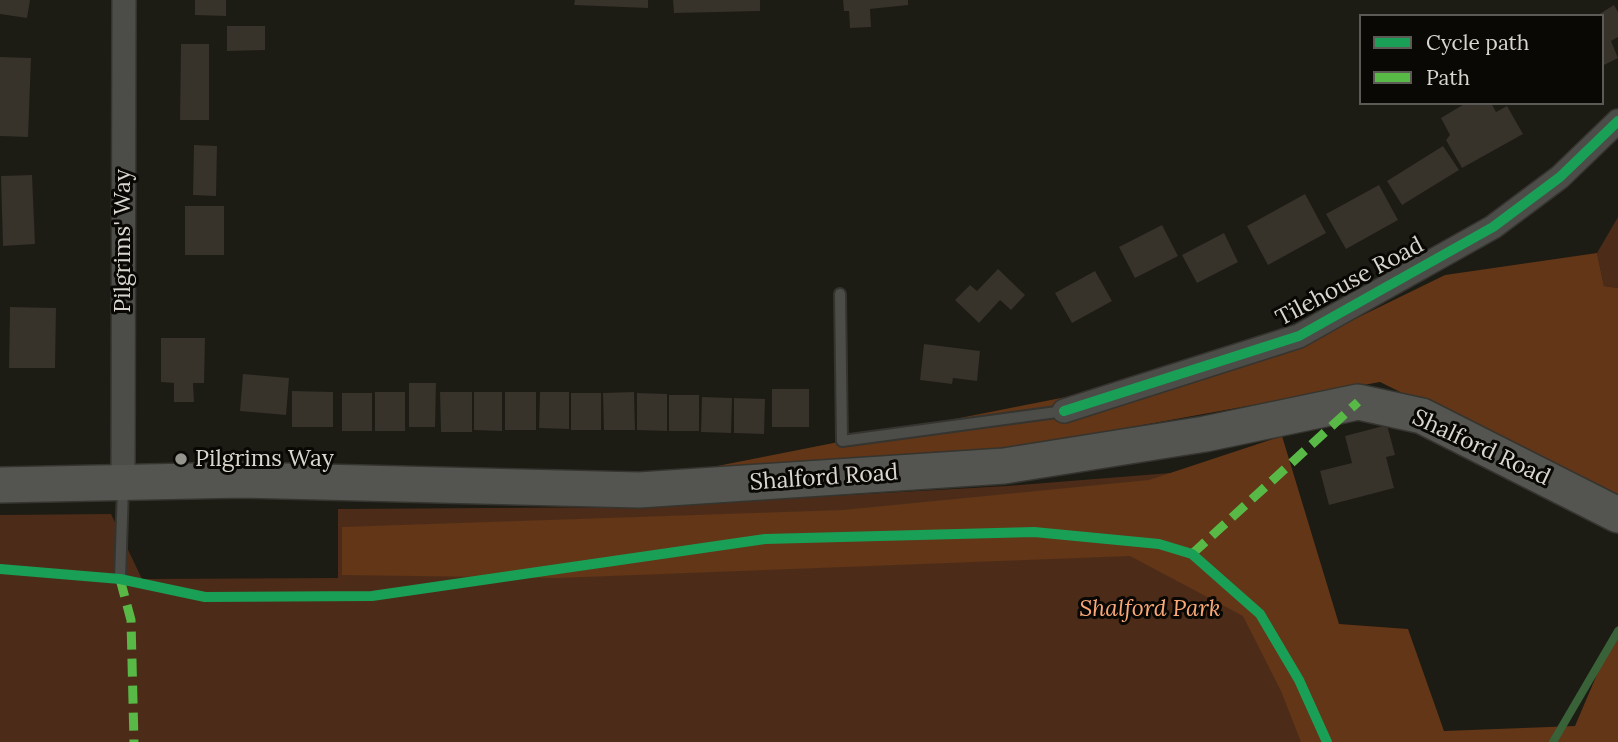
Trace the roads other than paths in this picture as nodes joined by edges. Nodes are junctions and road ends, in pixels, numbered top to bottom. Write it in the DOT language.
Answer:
graph roads {
  1 [pos="124,0"];
  2 [pos="1618,121"];
  3 [pos="840,294"];
  4 [pos="1064,411"];
  5 [pos="123,481"];
  6 [pos="0,485"];
  7 [pos="1618,515"];
  8 [pos="120,579"];
  1 -- 5 [label="street, Pilgrims' Way"];
  2 -- 4 [label="street, Tilehouse Road"];
  3 -- 4 [label="lane"];
  5 -- 6 [label="main road, Shalford Road"];
  5 -- 7 [label="main road, Shalford Road"];
  5 -- 8 [label="lane"];
}
